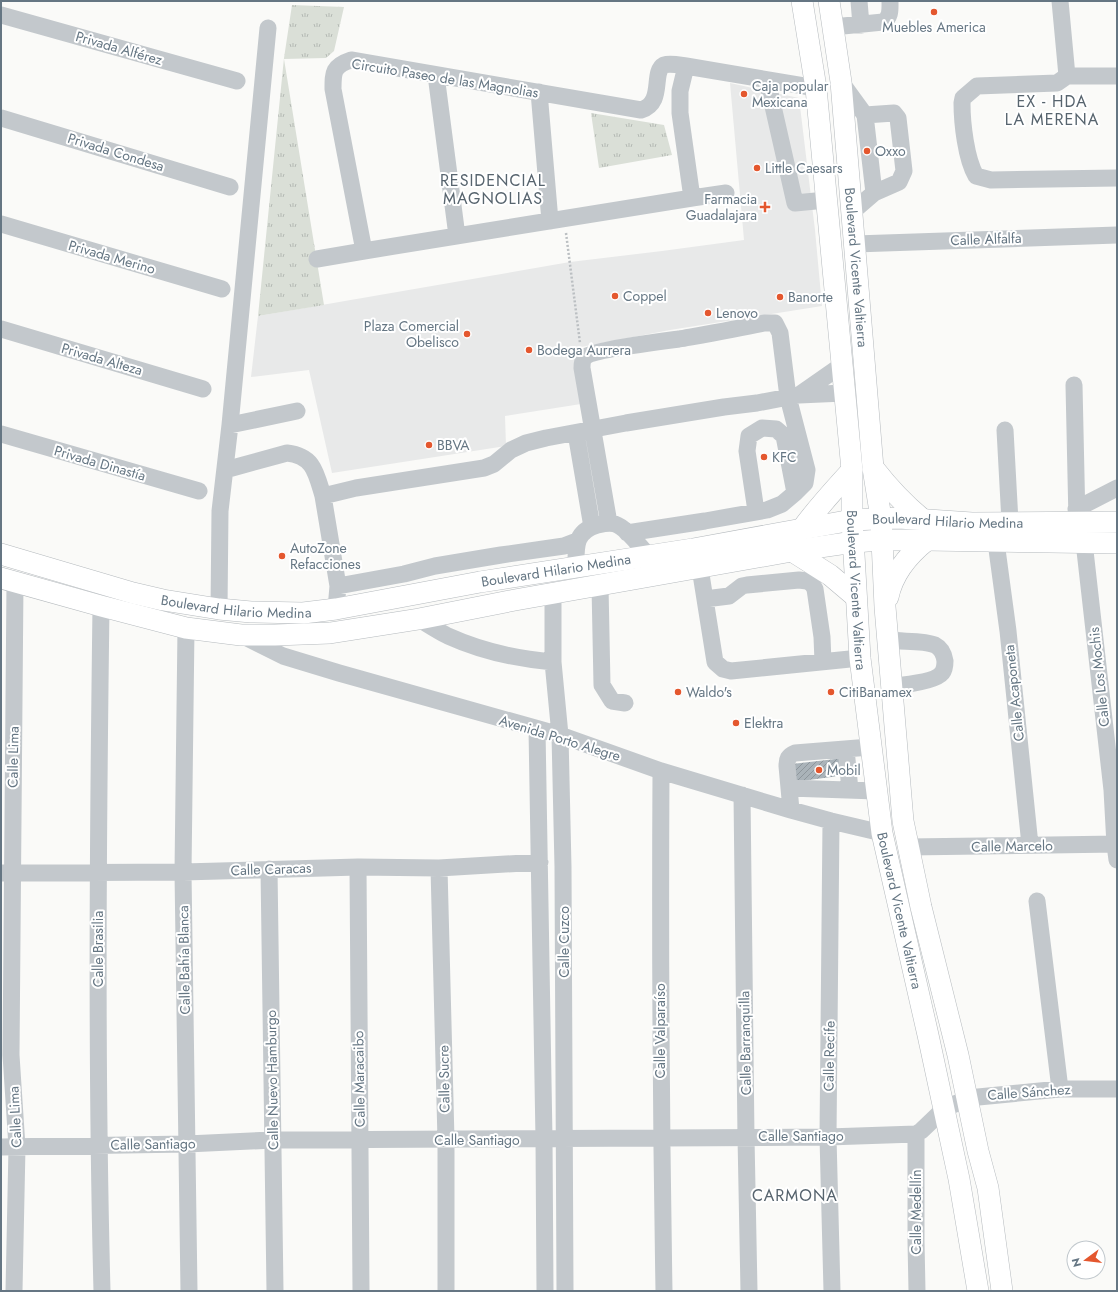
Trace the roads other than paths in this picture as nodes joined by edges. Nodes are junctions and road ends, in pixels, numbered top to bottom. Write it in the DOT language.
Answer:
graph roads {
  1 [pos="802,1"];
  2 [pos="829,1"];
  3 [pos="859,1"];
  4 [pos="890,1"];
  5 [pos="1060,1"];
  6 [pos="1,15"];
  7 [pos="861,25"];
  8 [pos="833,27"];
  9 [pos="268,28"];
  10 [pos="686,66"];
  11 [pos="436,75"];
  12 [pos="1067,76"];
  13 [pos="1117,76"];
  14 [pos="767,80"];
  15 [pos="237,81"];
  16 [pos="841,82"];
  17 [pos="816,88"];
  18 [pos="539,92"];
  19 [pos="865,116"];
  20 [pos="1,118"];
  21 [pos="1117,178"];
  22 [pos="230,187"];
  23 [pos="874,192"];
  24 [pos="726,193"];
  25 [pos="692,198"];
  26 [pos="826,200"];
  27 [pos="852,212"];
  28 [pos="557,220"];
  29 [pos="1,224"];
  30 [pos="1117,235"];
  31 [pos="457,236"];
  32 [pos="855,244"];
  33 [pos="364,251"];
  34 [pos="317,259"];
  35 [pos="222,289"];
  36 [pos="1,329"];
  37 [pos="842,365"];
  38 [pos="1074,385"];
  39 [pos="203,389"];
  40 [pos="844,394"];
  41 [pos="793,396"];
  42 [pos="297,411"];
  43 [pos="230,425"];
  44 [pos="1005,430"];
  45 [pos="584,431"];
  46 [pos="1,434"];
  47 [pos="873,468"];
  48 [pos="225,470"];
  49 [pos="852,470"];
  50 [pos="1117,488"];
  51 [pos="199,491"];
  52 [pos="795,493"];
  53 [pos="323,496"];
  54 [pos="756,511"];
  55 [pos="1077,515"];
  56 [pos="881,518"];
  57 [pos="921,518"];
  58 [pos="852,520"];
  59 [pos="1010,522"];
  60 [pos="1117,522"];
  61 [pos="608,523"];
  62 [pos="592,527"];
  63 [pos="802,528"];
  64 [pos="627,533"];
  65 [pos="881,540"];
  66 [pos="927,540"];
  67 [pos="577,541"];
  68 [pos="854,542"];
  69 [pos="996,542"];
  70 [pos="1084,542"];
  71 [pos="1117,543"];
  72 [pos="792,551"];
  73 [pos="1,554"];
  74 [pos="649,556"];
  75 [pos="576,568"];
  76 [pos="700,568"];
  77 [pos="8,580"];
  78 [pos="338,586"];
  79 [pos="600,586"];
  80 [pos="553,594"];
  81 [pos="856,597"];
  82 [pos="705,599"];
  83 [pos="102,606"];
  84 [pos="885,607"];
  85 [pos="219,609"];
  86 [pos="336,609"];
  87 [pos="419,619"];
  88 [pos="186,628"];
  89 [pos="241,635"];
  90 [pos="889,640"];
  91 [pos="860,658"];
  92 [pos="553,662"];
  93 [pos="823,662"];
  94 [pos="892,686"];
  95 [pos="625,703"];
  96 [pos="537,729"];
  97 [pos="560,735"];
  98 [pos="870,747"];
  99 [pos="846,749"];
  100 [pos="661,771"];
  101 [pos="789,788"];
  102 [pos="850,790"];
  103 [pos="876,791"];
  104 [pos="742,795"];
  105 [pos="791,810"];
  106 [pos="831,821"];
  107 [pos="882,833"];
  108 [pos="1030,845"];
  109 [pos="908,847"];
  110 [pos="1116,850"];
  111 [pos="540,862"];
  112 [pos="358,867"];
  113 [pos="440,868"];
  114 [pos="268,870"];
  115 [pos="98,871"];
  116 [pos="183,872"];
  117 [pos="6,873"];
  118 [pos="1037,901"];
  119 [pos="1060,1089"];
  120 [pos="1117,1089"];
  121 [pos="968,1098"];
  122 [pos="944,1108"];
  123 [pos="916,1134"];
  124 [pos="828,1136"];
  125 [pos="746,1137"];
  126 [pos="565,1138"];
  127 [pos="661,1138"];
  128 [pos="544,1139"];
  129 [pos="273,1140"];
  130 [pos="360,1140"];
  131 [pos="446,1140"];
  132 [pos="187,1144"];
  133 [pos="98,1145"];
  134 [pos="9,1147"];
  135 [pos="14,1291"];
  136 [pos="102,1291"];
  137 [pos="189,1291"];
  138 [pos="275,1291"];
  139 [pos="361,1291"];
  140 [pos="446,1291"];
  141 [pos="545,1291"];
  142 [pos="565,1291"];
  143 [pos="664,1291"];
  144 [pos="750,1291"];
  145 [pos="832,1291"];
  146 [pos="917,1291"];
  147 [pos="978,1291"];
  148 [pos="1002,1291"];
  1 -- 17 [label="main road, Boulevard Vicente Valtierra"];
  2 -- 8 [label="main road, Boulevard Vicente Valtierra"];
  3 -- 7 [label="street"];
  4 -- 7 [label="street"];
  5 -- 12 [label="street"];
  6 -- 15 [label="street, Privada Alférez"];
  7 -- 8 [label="street"];
  8 -- 16 [label="main road, Boulevard Vicente Valtierra"];
  9 -- 43 [label="street"];
  10 -- 14 [label="street, Circuito Paseo de las Magnolias"];
  10 -- 18 [label="street, Circuito Paseo de las Magnolias"];
  10 -- 25 [label="street"];
  11 -- 18 [label="street, Circuito Paseo de las Magnolias"];
  11 -- 31 [label="street"];
  11 -- 33 [label="street, Circuito Paseo de las Magnolias"];
  12 -- 13 [label="street"];
  12 -- 21 [label="street"];
  14 -- 17 [label="street, Circuito Paseo de las Magnolias"];
  14 -- 26 [label="street"];
  16 -- 19 [label="street"];
  16 -- 27 [label="main road, Boulevard Vicente Valtierra"];
  17 -- 26 [label="main road, Boulevard Vicente Valtierra"];
  18 -- 28 [label="street"];
  19 -- 23 [label="street"];
  19 -- 23 [label="street"];
  20 -- 22 [label="street, Privada Condesa"];
  23 -- 27 [label="street"];
  24 -- 25 [label="street"];
  25 -- 28 [label="street"];
  26 -- 37 [label="main road, Boulevard Vicente Valtierra"];
  27 -- 32 [label="main road, Boulevard Vicente Valtierra"];
  28 -- 31 [label="street"];
  29 -- 35 [label="street, Privada Merino"];
  30 -- 32 [label="street, Calle Alfalfa"];
  31 -- 33 [label="street"];
  32 -- 47 [label="main road, Boulevard Vicente Valtierra"];
  33 -- 34 [label="street"];
  36 -- 39 [label="street, Privada Alteza"];
  37 -- 40 [label="main road, Boulevard Vicente Valtierra"];
  37 -- 41 [label="street"];
  38 -- 55 [label="street"];
  40 -- 41 [label="street"];
  40 -- 49 [label="main road, Boulevard Vicente Valtierra"];
  41 -- 45 [label="street"];
  41 -- 45 [label="street"];
  41 -- 52 [label="street"];
  42 -- 43 [label="street"];
  43 -- 48 [label="street"];
  44 -- 59 [label="street"];
  45 -- 53 [label="street"];
  45 -- 61 [label="street"];
  45 -- 62 [label="street"];
  46 -- 51 [label="street, Privada Dinastía"];
  47 -- 56 [label="main road, Boulevard Vicente Valtierra"];
  47 -- 57 [label="main road"];
  48 -- 53 [label="street"];
  48 -- 85 [label="street"];
  49 -- 58 [label="main road, Boulevard Vicente Valtierra"];
  49 -- 63 [label="main road"];
  50 -- 55 [label="street"];
  52 -- 54 [label="street"];
  52 -- 54 [label="street"];
  53 -- 78 [label="street"];
  54 -- 64 [label="street"];
  55 -- 59 [label="main road, Boulevard Hilario Medina"];
  55 -- 60 [label="main road, Boulevard Hilario Medina"];
  56 -- 57 [label="main road, Boulevard Hilario Medina"];
  56 -- 58 [label="main road, Boulevard Hilario Medina"];
  56 -- 65 [label="main road, Boulevard Vicente Valtierra"];
  57 -- 59 [label="main road, Boulevard Hilario Medina"];
  58 -- 63 [label="main road, Boulevard Hilario Medina"];
  58 -- 68 [label="main road, Boulevard Vicente Valtierra"];
  61 -- 62 [label="street"];
  61 -- 64 [label="street"];
  62 -- 67 [label="street"];
  63 -- 74 [label="main road, Boulevard Hilario Medina"];
  64 -- 74 [label="street"];
  65 -- 66 [label="main road, Boulevard Hilario Medina"];
  65 -- 68 [label="main road, Boulevard Hilario Medina"];
  65 -- 84 [label="main road, Boulevard Vicente Valtierra"];
  66 -- 69 [label="main road, Boulevard Hilario Medina"];
  66 -- 84 [label="main road"];
  67 -- 75 [label="street"];
  67 -- 78 [label="street"];
  68 -- 72 [label="main road, Boulevard Hilario Medina"];
  68 -- 81 [label="main road, Boulevard Vicente Valtierra"];
  69 -- 70 [label="main road, Boulevard Hilario Medina"];
  69 -- 108 [label="street, Calle Acaponeta"];
  70 -- 71 [label="main road, Boulevard Hilario Medina"];
  70 -- 110 [label="street, Calle Los Mochis"];
  72 -- 76 [label="main road, Boulevard Hilario Medina"];
  72 -- 81 [label="main road"];
  73 -- 85 [label="main road, Boulevard Hilario Medina"];
  74 -- 75 [label="main road, Boulevard Hilario Medina"];
  75 -- 86 [label="main road, Boulevard Hilario Medina"];
  76 -- 79 [label="main road, Boulevard Hilario Medina"];
  76 -- 82 [label="street"];
  77 -- 83 [label="main road, Boulevard Hilario Medina"];
  77 -- 117 [label="street, Calle Lima"];
  78 -- 86 [label="street"];
  79 -- 80 [label="main road, Boulevard Hilario Medina"];
  79 -- 95 [label="street"];
  80 -- 87 [label="main road, Boulevard Hilario Medina"];
  80 -- 92 [label="street, Calle Cuzco"];
  81 -- 91 [label="main road, Boulevard Vicente Valtierra"];
  82 -- 93 [label="street"];
  82 -- 93 [label="street"];
  83 -- 88 [label="main road, Boulevard Hilario Medina"];
  83 -- 115 [label="street, Calle Brasilia"];
  84 -- 90 [label="main road, Boulevard Vicente Valtierra"];
  85 -- 86 [label="main road, Boulevard Hilario Medina"];
  87 -- 89 [label="main road, Boulevard Hilario Medina"];
  87 -- 92 [label="street"];
  88 -- 89 [label="main road, Boulevard Hilario Medina"];
  88 -- 116 [label="street, Calle Bahía Blanca"];
  89 -- 96 [label="street, Avenida Porto Alegre"];
  90 -- 94 [label="main road, Boulevard Vicente Valtierra"];
  90 -- 94 [label="street"];
  91 -- 93 [label="street"];
  91 -- 98 [label="main road, Boulevard Vicente Valtierra"];
  92 -- 97 [label="street, Calle Cuzco"];
  94 -- 109 [label="main road, Boulevard Vicente Valtierra"];
  96 -- 97 [label="street, Avenida Porto Alegre"];
  96 -- 111 [label="street, Calle Cuzco"];
  97 -- 100 [label="street, Avenida Porto Alegre"];
  97 -- 126 [label="street, Calle Cuzco"];
  98 -- 99 [label="street"];
  98 -- 103 [label="main road, Boulevard Vicente Valtierra"];
  99 -- 101 [label="street"];
  99 -- 102 [label="street"];
  100 -- 104 [label="street, Avenida Porto Alegre"];
  100 -- 127 [label="street, Calle Valparaíso"];
  101 -- 102 [label="street"];
  101 -- 105 [label="street"];
  102 -- 103 [label="street"];
  103 -- 107 [label="main road, Boulevard Vicente Valtierra"];
  104 -- 105 [label="street, Avenida Porto Alegre"];
  104 -- 125 [label="street, Calle Barranquilla"];
  105 -- 106 [label="street, Avenida Porto Alegre"];
  106 -- 107 [label="street, Avenida Porto Alegre"];
  106 -- 124 [label="street, Calle Recife"];
  107 -- 122 [label="main road, Boulevard Vicente Valtierra"];
  108 -- 109 [label="street, Calle Marcelo"];
  108 -- 110 [label="street, Calle Marcelo"];
  109 -- 121 [label="main road, Boulevard Vicente Valtierra"];
  111 -- 113 [label="street, Calle Caracas"];
  111 -- 128 [label="street, Calle Cuzco"];
  112 -- 113 [label="street, Calle Caracas"];
  112 -- 114 [label="street, Calle Caracas"];
  112 -- 130 [label="street, Calle Maracaibo"];
  113 -- 131 [label="street, Calle Sucre"];
  114 -- 116 [label="street, Calle Caracas"];
  114 -- 129 [label="street, Calle Nuevo Hamburgo"];
  115 -- 116 [label="street, Calle Caracas"];
  115 -- 117 [label="street, Calle Caracas"];
  115 -- 133 [label="street, Calle Brasilia"];
  116 -- 132 [label="street, Calle Bahía Blanca"];
  117 -- 134 [label="street, Calle Lima"];
  118 -- 119 [label="street"];
  119 -- 120 [label="street, Calle Sánchez"];
  119 -- 121 [label="street, Calle Sánchez"];
  121 -- 122 [label="street, Calle Sánchez"];
  121 -- 148 [label="main road, Boulevard Vicente Valtierra"];
  122 -- 123 [label="street"];
  122 -- 147 [label="main road, Boulevard Vicente Valtierra"];
  123 -- 124 [label="street, Calle Santiago"];
  123 -- 146 [label="street, Calle Medellín"];
  124 -- 125 [label="street, Calle Santiago"];
  124 -- 145 [label="street, Calle Recife"];
  125 -- 127 [label="street, Calle Santiago"];
  125 -- 144 [label="street, Calle Barranquilla"];
  126 -- 127 [label="street, Calle Santiago"];
  126 -- 128 [label="street, Calle Santiago"];
  126 -- 142 [label="street, Calle Cuzco"];
  127 -- 143 [label="street, Calle Valparaíso"];
  128 -- 131 [label="street, Calle Santiago"];
  128 -- 141 [label="street, Calle Cuzco"];
  129 -- 130 [label="street, Calle Santiago"];
  129 -- 132 [label="street, Calle Santiago"];
  129 -- 138 [label="street, Calle Nuevo Hamburgo"];
  130 -- 131 [label="street, Calle Santiago"];
  130 -- 139 [label="street, Calle Maracaibo"];
  131 -- 140 [label="street, Calle Sucre"];
  132 -- 133 [label="street, Calle Santiago"];
  132 -- 137 [label="street, Calle Bahía Blanca"];
  133 -- 134 [label="street, Calle Santiago"];
  133 -- 136 [label="street, Calle Brasilia"];
  134 -- 135 [label="street, Calle Lima"];
}
